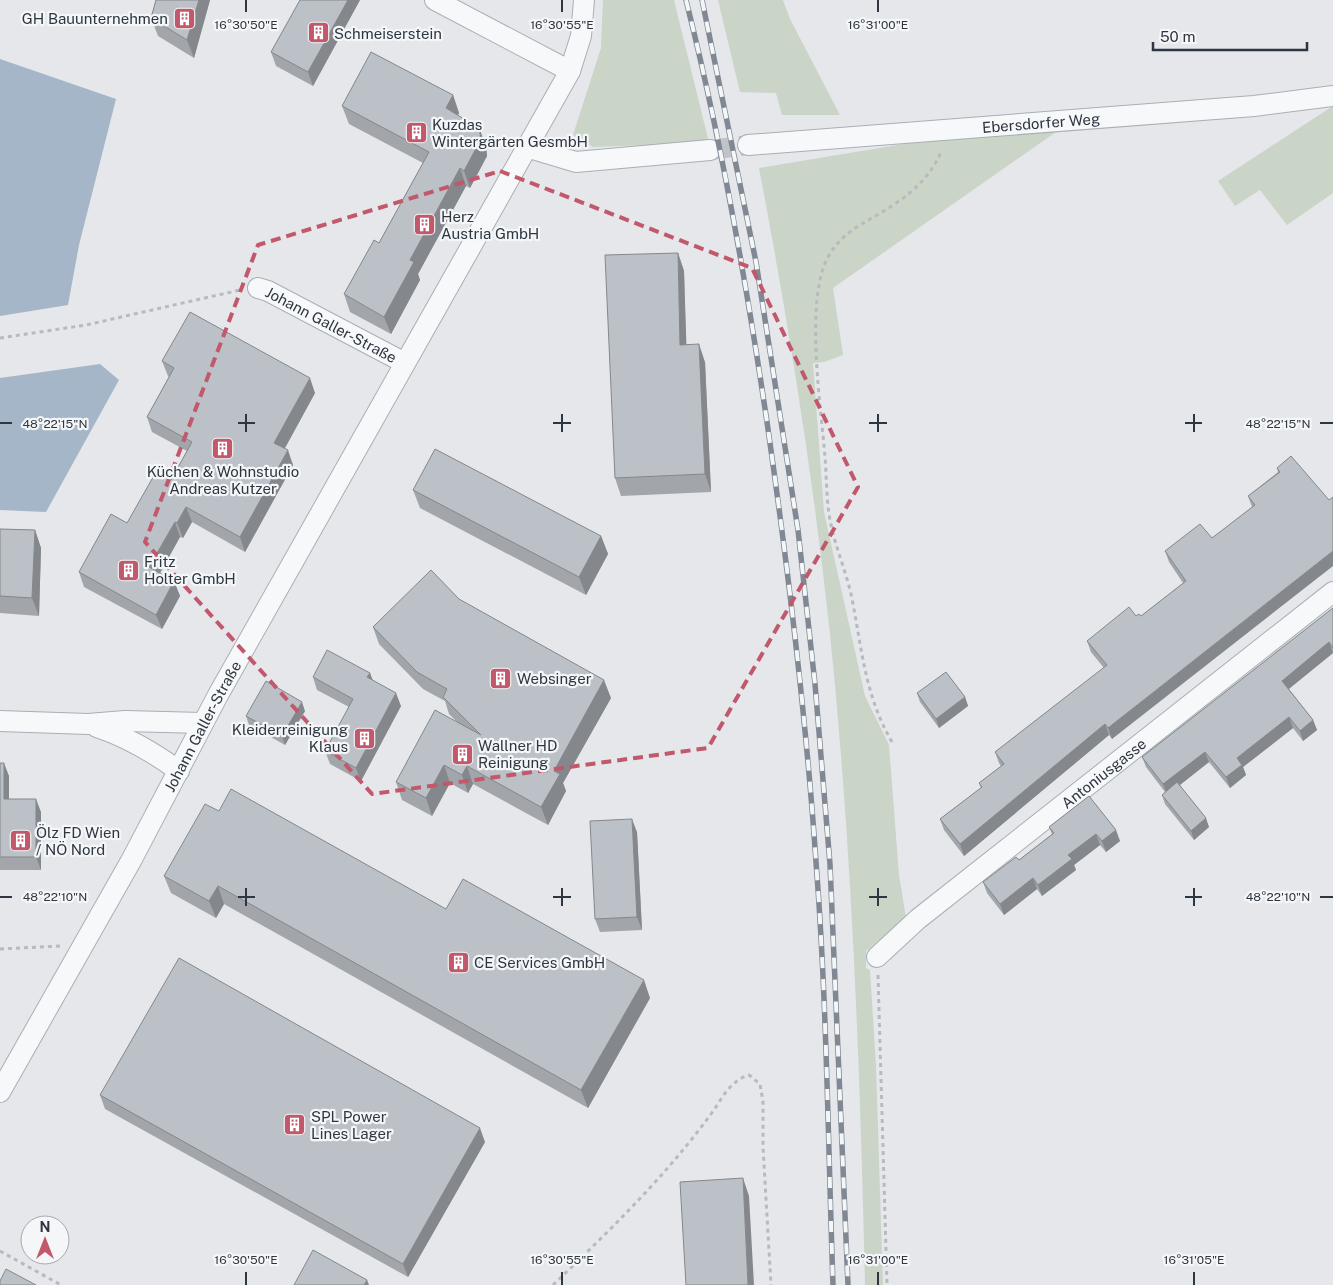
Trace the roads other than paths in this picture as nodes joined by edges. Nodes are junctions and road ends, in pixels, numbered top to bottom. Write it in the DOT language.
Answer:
graph roads {
  1 [pos="435,0"];
  2 [pos="584,0"];
  3 [pos="570,71"];
  4 [pos="1333,96"];
  5 [pos="748,145"];
  6 [pos="526,147"];
  7 [pos="710,150"];
  8 [pos="258,288"];
  9 [pos="406,363"];
  10 [pos="1333,592"];
  11 [pos="0,721"];
  12 [pos="203,723"];
  13 [pos="88,724"];
  14 [pos="179,771"];
  15 [pos="877,957"];
  16 [pos="0,1092"];
  1 -- 3 [label="street"];
  2 -- 3 [label="street, Johann Galler-Straße"];
  3 -- 6 [label="street, Johann Galler-Straße"];
  4 -- 5 [label="street, Ebersdorfer Weg"];
  6 -- 7 [label="street"];
  6 -- 9 [label="street, Johann Galler-Straße"];
  8 -- 9 [label="street, Johann Galler-Straße"];
  9 -- 12 [label="street, Johann Galler-Straße"];
  10 -- 15 [label="street, Antoniusgasse"];
  11 -- 13 [label="street"];
  12 -- 13 [label="street"];
  12 -- 14 [label="street, Johann Galler-Straße"];
  13 -- 14 [label="street"];
  14 -- 16 [label="street, Johann Galler-Straße"];
}
